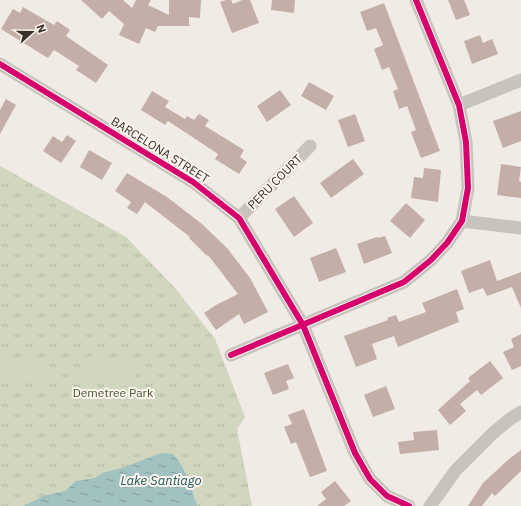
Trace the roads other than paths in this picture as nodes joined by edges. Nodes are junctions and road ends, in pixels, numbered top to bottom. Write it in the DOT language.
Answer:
graph roads {
  1 [pos="416,0"];
  2 [pos="0,64"];
  3 [pos="521,80"];
  4 [pos="459,105"];
  5 [pos="310,146"];
  6 [pos="240,218"];
  7 [pos="462,221"];
  8 [pos="521,228"];
  9 [pos="303,325"];
  10 [pos="231,355"];
  11 [pos="521,412"];
  12 [pos="409,506"];
  13 [pos="430,506"];
  1 -- 4 [label="street"];
  2 -- 6 [label="street, BARCELONA STREET"];
  3 -- 4 [label="street"];
  4 -- 7 [label="street"];
  5 -- 6 [label="street, PERU COURT"];
  6 -- 9 [label="street, BARCELONA STREET"];
  7 -- 8 [label="street"];
  7 -- 9 [label="street"];
  9 -- 10 [label="street"];
  9 -- 12 [label="street, BARCELONA STREET"];
  11 -- 13 [label="street"];
}
